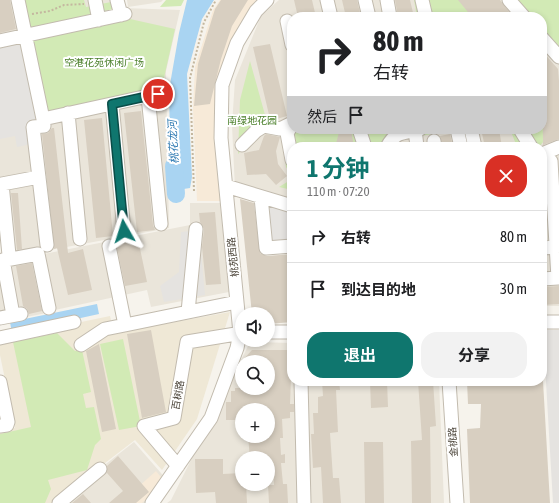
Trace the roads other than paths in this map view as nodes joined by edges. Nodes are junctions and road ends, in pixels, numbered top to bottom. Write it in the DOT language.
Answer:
graph roads {
  1 [pos="18,0"];
  2 [pos="117,0"];
  3 [pos="267,0"];
  4 [pos="327,0"];
  5 [pos="365,0"];
  6 [pos="387,0"];
  7 [pos="422,0"];
  8 [pos="509,0"];
  9 [pos="95,2"];
  10 [pos="330,12"];
  11 [pos="368,12"];
  12 [pos="389,12"];
  13 [pos="425,12"];
  14 [pos="515,12"];
  15 [pos="99,20"];
  16 [pos="26,35"];
  17 [pos="0,41"];
  18 [pos="547,44"];
  19 [pos="559,57"];
  20 [pos="112,104"];
  21 [pos="68,113"];
  22 [pos="43,119"];
  23 [pos="287,126"];
  24 [pos="399,134"];
  25 [pos="390,142"];
  26 [pos="242,145"];
  27 [pos="559,147"];
  28 [pos="547,156"];
  29 [pos="39,177"];
  30 [pos="226,186"];
  31 [pos="261,197"];
  32 [pos="547,200"];
  33 [pos="287,205"];
  34 [pos="161,224"];
  35 [pos="196,229"];
  36 [pos="124,231"];
  37 [pos="80,239"];
  38 [pos="47,245"];
  39 [pos="109,246"];
  40 [pos="287,246"];
  41 [pos="556,247"];
  42 [pos="547,248"];
  43 [pos="4,259"];
  44 [pos="547,279"];
  45 [pos="237,302"];
  46 [pos="238,307"];
  47 [pos="49,308"];
  48 [pos="188,312"];
  49 [pos="0,318"];
  50 [pos="74,322"];
  51 [pos="547,322"];
  52 [pos="559,322"];
  53 [pos="125,325"];
  54 [pos="275,332"];
  55 [pos="287,332"];
  56 [pos="235,334"];
  57 [pos="0,338"];
  58 [pos="81,345"];
  59 [pos="237,347"];
  60 [pos="0,382"];
  61 [pos="301,386"];
  62 [pos="449,386"];
  63 [pos="0,426"];
  64 [pos="178,466"];
  65 [pos="100,469"];
  66 [pos="157,501"];
  67 [pos="59,503"];
  68 [pos="304,503"];
  69 [pos="457,503"];
  1 -- 16 [label="street"];
  2 -- 15 [label="street"];
  3 -- 30 [label="street, 桃苑西路"];
  4 -- 10 [label="street"];
  5 -- 11 [label="street"];
  6 -- 12 [label="street"];
  7 -- 13 [label="street"];
  8 -- 14 [label="street"];
  9 -- 15 [label="street"];
  15 -- 16 [label="street"];
  16 -- 17 [label="street"];
  16 -- 22 [label="street"];
  18 -- 19 [label="street"];
  20 -- 21 [label="street"];
  20 -- 34 [label="street"];
  20 -- 36 [label="street"];
  21 -- 22 [label="street"];
  21 -- 37 [label="street"];
  22 -- 29 [label="street"];
  23 -- 26 [label="street"];
  24 -- 25 [label="street"];
  27 -- 28 [label="street"];
  29 -- 38 [label="street"];
  29 -- 43 [label="street"];
  30 -- 31 [label="street"];
  30 -- 45 [label="street, 桃苑西路"];
  31 -- 33 [label="street"];
  31 -- 40 [label="street"];
  32 -- 41 [label="street"];
  35 -- 48 [label="street"];
  39 -- 53 [label="street"];
  41 -- 42 [label="street"];
  41 -- 44 [label="street"];
  43 -- 47 [label="street"];
  43 -- 49 [label="street"];
  45 -- 46 [label="street, 桃苑西路"];
  45 -- 48 [label="street"];
  48 -- 53 [label="street"];
  50 -- 57 [label="street"];
  51 -- 52 [label="street"];
  53 -- 58 [label="street"];
  54 -- 55 [label="street"];
  56 -- 64 [label="street, 百树路"];
  59 -- 64 [label="street, 桃苑西路"];
  60 -- 63 [label="street"];
  61 -- 68 [label="street"];
  62 -- 69 [label="street, 金桃路"];
  64 -- 66 [label="street, 桃苑西路"];
  65 -- 67 [label="street"];
}
